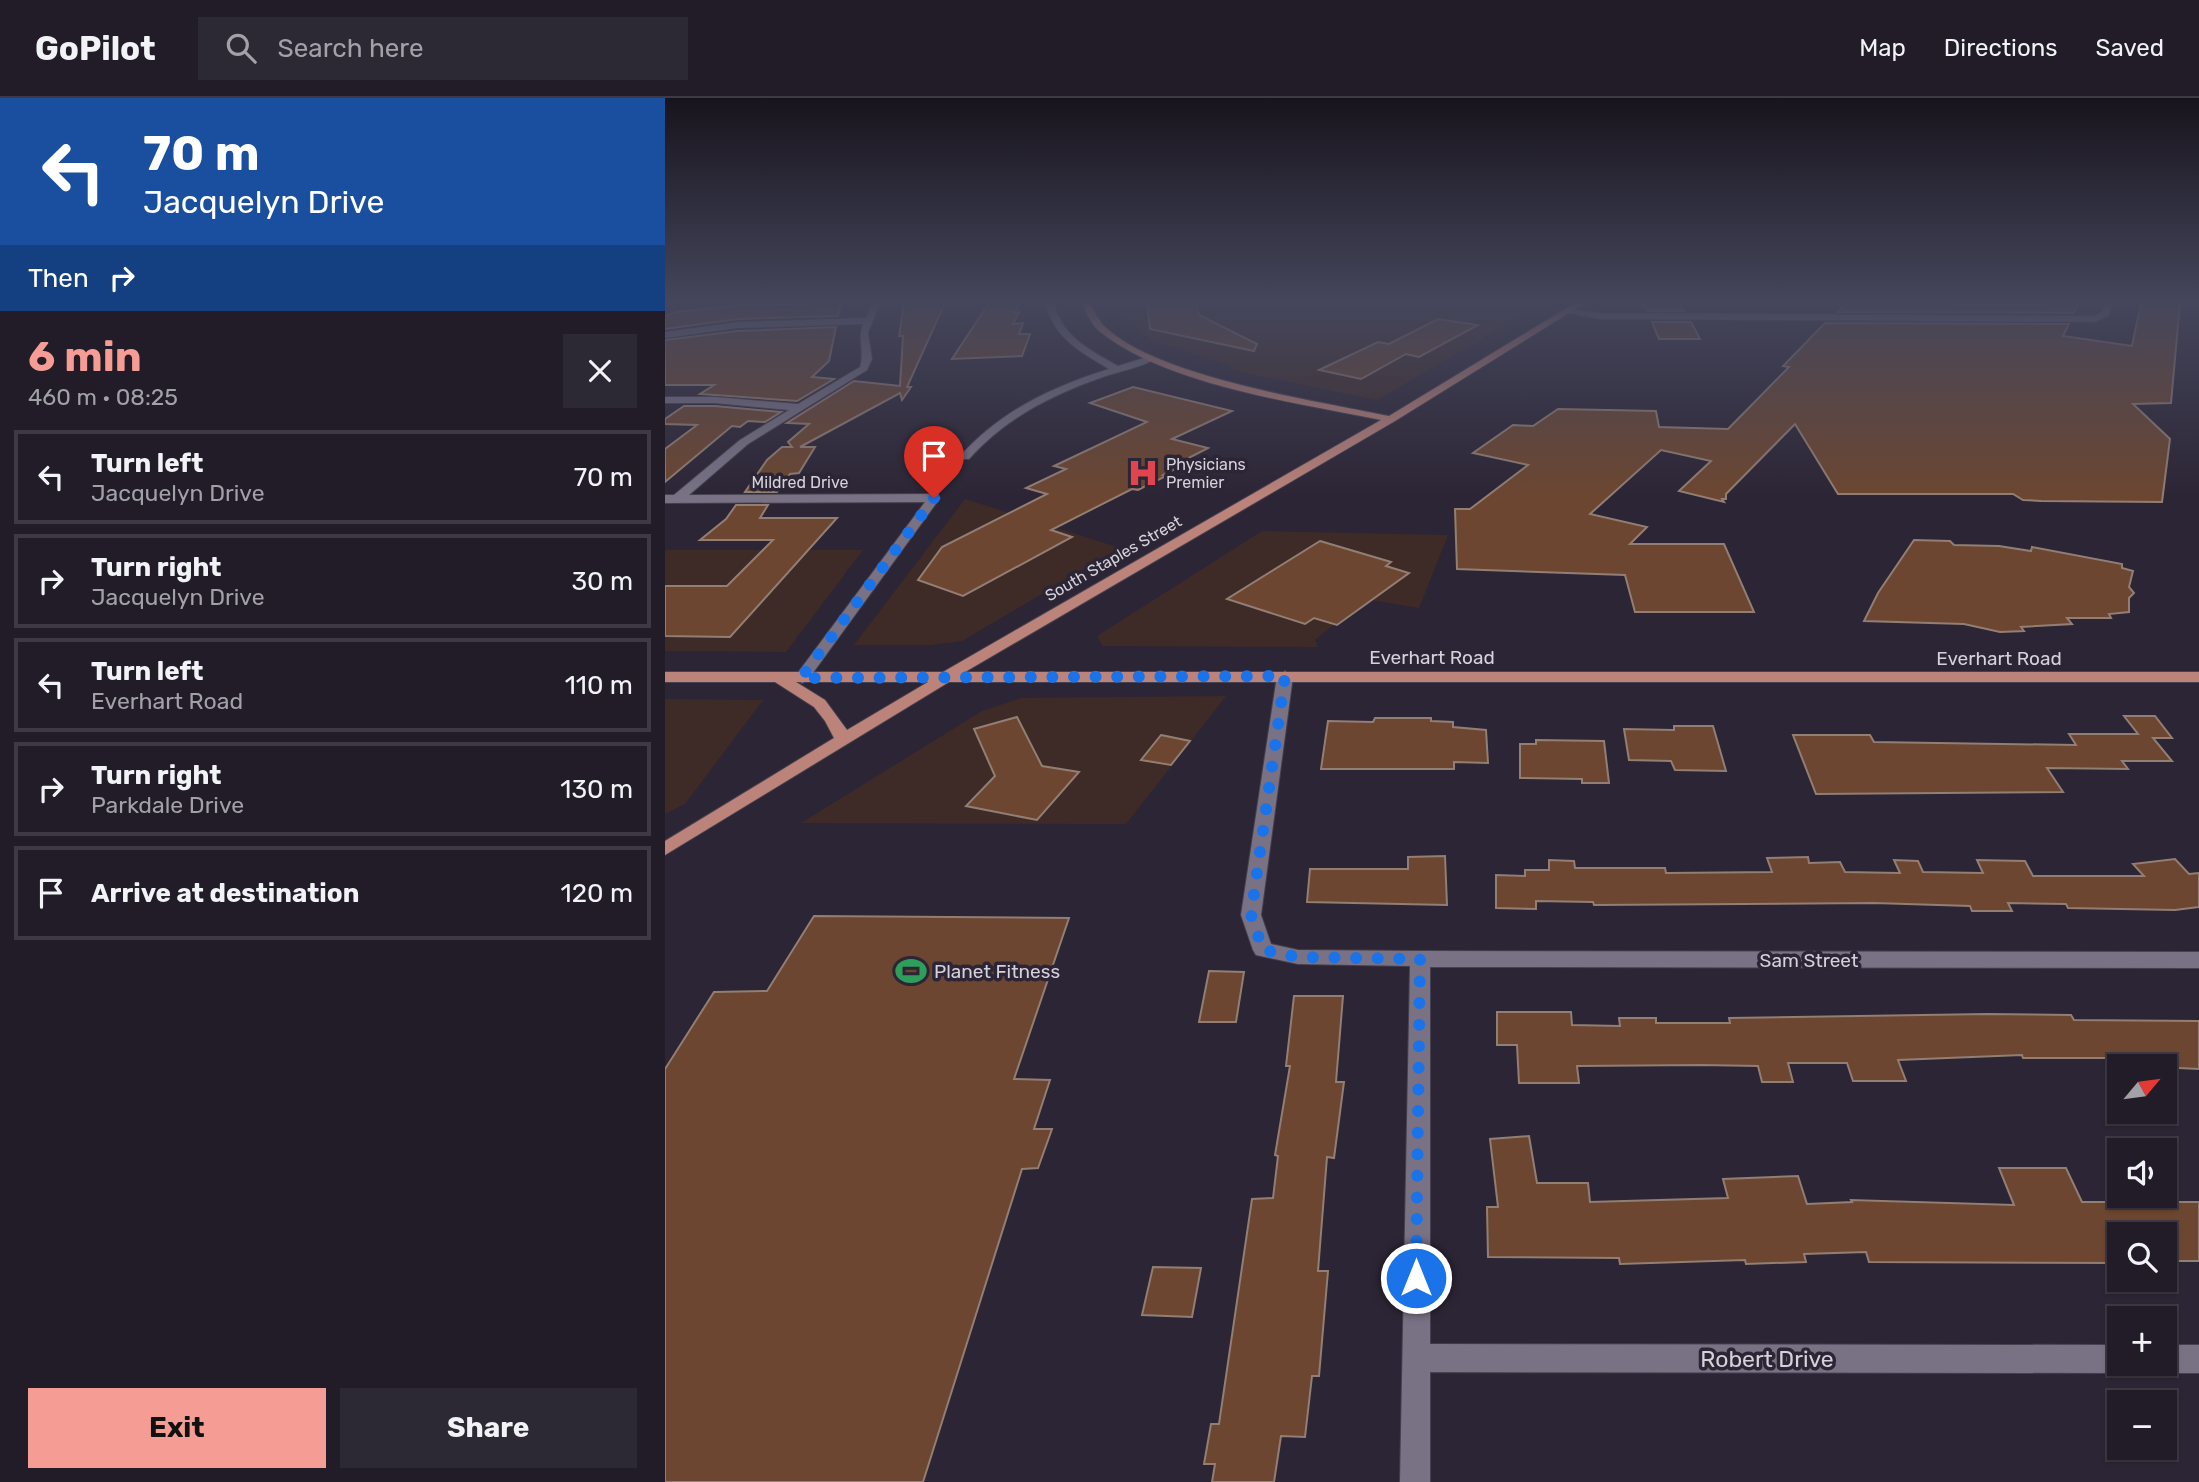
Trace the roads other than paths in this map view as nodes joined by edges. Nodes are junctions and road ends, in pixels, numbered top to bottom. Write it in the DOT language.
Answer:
graph roads {
  1 [pos="864,368"];
  2 [pos="1122,368"];
  3 [pos="1180,368"];
  4 [pos="1476,368"];
  5 [pos="1117,369"];
  6 [pos="665,400"];
  7 [pos="796,407"];
  8 [pos="1391,419"];
  9 [pos="965,457"];
  10 [pos="671,499"];
  11 [pos="1285,676"];
  12 [pos="665,677"];
  13 [pos="946,677"];
  14 [pos="2199,677"];
  15 [pos="776,678"];
  16 [pos="801,678"];
  17 [pos="843,740"];
  18 [pos="665,849"];
  19 [pos="1420,959"];
  20 [pos="2199,960"];
  21 [pos="1416,1358"];
  22 [pos="2107,1359"];
  23 [pos="2177,1359"];
  24 [pos="2199,1359"];
  25 [pos="1415,1482"];
  1 -- 7 [label="street"];
  2 -- 5 [label="street"];
  3 -- 8 [label="main road"];
  4 -- 8 [label="main road, South Staples Street"];
  5 -- 9 [label="street"];
  6 -- 7 [label="street"];
  7 -- 10 [label="street"];
  8 -- 13 [label="main road, South Staples Street"];
  10 -- 16 [label="street, Mildred Drive"];
  11 -- 13 [label="main road, Everhart Road"];
  11 -- 14 [label="main road, Everhart Road"];
  11 -- 19 [label="street, Sam Street"];
  12 -- 15 [label="main road, Everhart Road"];
  13 -- 16 [label="main road, Everhart Road"];
  13 -- 17 [label="main road, South Staples Street"];
  15 -- 16 [label="main road, Everhart Road"];
  15 -- 17 [label="main road"];
  17 -- 18 [label="main road, South Staples Street"];
  19 -- 20 [label="street, Sam Street"];
  19 -- 21 [label="street"];
  21 -- 22 [label="street, Robert Drive"];
  21 -- 25 [label="street"];
  23 -- 24 [label="street"];
}
